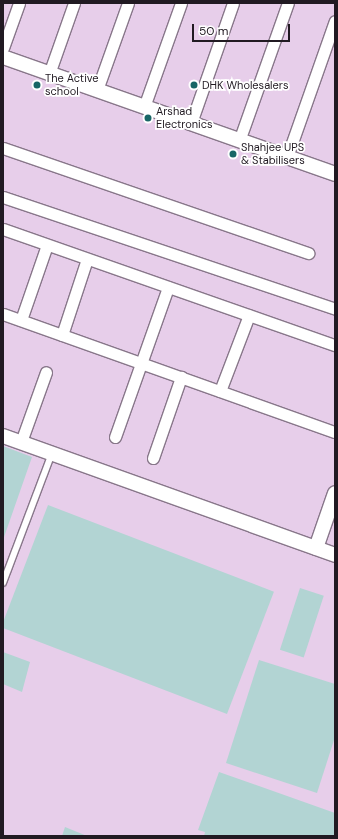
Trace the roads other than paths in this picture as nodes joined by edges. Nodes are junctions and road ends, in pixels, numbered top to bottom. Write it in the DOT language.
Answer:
graph roads {
  1 [pos="19,3"];
  2 [pos="74,3"];
  3 [pos="128,3"];
  4 [pos="181,3"];
  5 [pos="233,3"];
  6 [pos="288,3"];
  7 [pos="335,21"];
  8 [pos="3,48"];
  9 [pos="3,57"];
  10 [pos="49,74"];
  11 [pos="97,90"];
  12 [pos="144,107"];
  13 [pos="190,123"];
  14 [pos="239,141"];
  15 [pos="3,148"];
  16 [pos="287,157"];
  17 [pos="334,172"];
  18 [pos="3,197"];
  19 [pos="3,229"];
  20 [pos="47,245"];
  21 [pos="308,253"];
  22 [pos="87,259"];
  23 [pos="168,287"];
  24 [pos="335,309"];
  25 [pos="3,314"];
  26 [pos="249,315"];
  27 [pos="21,320"];
  28 [pos="62,335"];
  29 [pos="335,345"];
  30 [pos="141,363"];
  31 [pos="46,372"];
  32 [pos="181,377"];
  33 [pos="220,391"];
  34 [pos="335,432"];
  35 [pos="3,436"];
  36 [pos="115,437"];
  37 [pos="21,442"];
  38 [pos="52,453"];
  39 [pos="153,458"];
  40 [pos="335,493"];
  41 [pos="316,548"];
  42 [pos="335,554"];
  43 [pos="3,583"];
  1 -- 8 [label="street"];
  2 -- 10 [label="street"];
  3 -- 11 [label="street"];
  4 -- 12 [label="street"];
  5 -- 13 [label="street"];
  6 -- 14 [label="street"];
  7 -- 16 [label="street"];
  9 -- 10 [label="street"];
  10 -- 11 [label="street"];
  11 -- 12 [label="street"];
  12 -- 13 [label="street"];
  13 -- 14 [label="street"];
  14 -- 16 [label="street"];
  15 -- 21 [label="street"];
  16 -- 17 [label="street"];
  18 -- 24 [label="street"];
  19 -- 20 [label="street"];
  20 -- 22 [label="street"];
  20 -- 27 [label="street"];
  22 -- 23 [label="street"];
  22 -- 28 [label="street"];
  23 -- 26 [label="street"];
  23 -- 30 [label="street"];
  25 -- 27 [label="street"];
  26 -- 29 [label="street"];
  26 -- 33 [label="street"];
  27 -- 28 [label="street"];
  28 -- 30 [label="street"];
  30 -- 32 [label="street"];
  30 -- 36 [label="street"];
  31 -- 37 [label="street"];
  32 -- 33 [label="street"];
  32 -- 39 [label="street"];
  33 -- 34 [label="street"];
  35 -- 37 [label="street"];
  37 -- 38 [label="street"];
  38 -- 41 [label="street"];
  38 -- 43 [label="lane"];
  40 -- 41 [label="street"];
  41 -- 42 [label="street"];
}
